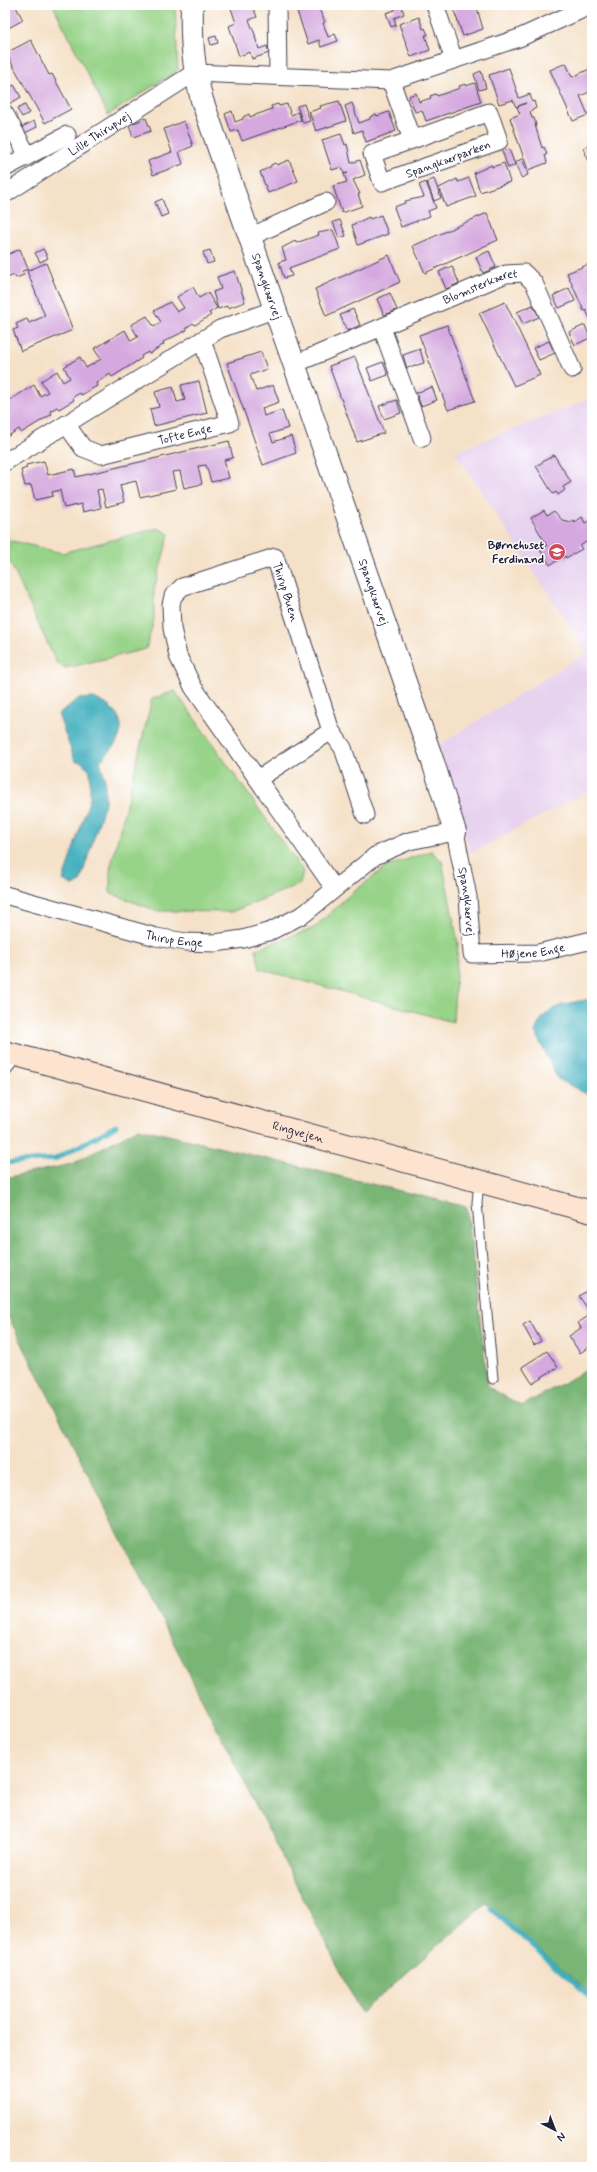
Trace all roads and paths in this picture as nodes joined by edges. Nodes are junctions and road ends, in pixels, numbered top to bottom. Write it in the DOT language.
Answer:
graph roads {
  1 [pos="192,5"];
  2 [pos="277,5"];
  3 [pos="435,5"];
  4 [pos="592,5"];
  5 [pos="454,60"];
  6 [pos="194,73"];
  7 [pos="278,75"];
  8 [pos="391,81"];
  9 [pos="5,114"];
  10 [pos="67,135"];
  11 [pos="412,140"];
  12 [pos="28,156"];
  13 [pos="5,168"];
  14 [pos="5,194"];
  15 [pos="326,202"];
  16 [pos="250,236"];
  17 [pos="276,310"];
  18 [pos="382,328"];
  19 [pos="202,340"];
  20 [pos="295,364"];
  21 [pos="572,369"];
  22 [pos="66,424"];
  23 [pos="422,438"];
  24 [pos="5,462"];
  25 [pos="331,731"];
  26 [pos="258,779"];
  27 [pos="365,815"];
  28 [pos="455,832"];
  29 [pos="334,888"];
  30 [pos="5,895"];
  31 [pos="592,940"];
  32 [pos="472,954"];
  33 [pos="10,1060"];
  34 [pos="479,1182"];
  35 [pos="592,1212"];
  36 [pos="493,1380"];
  1 -- 6 [label="street, Spangkærvej"];
  2 -- 7 [label="street"];
  3 -- 5 [label="street"];
  4 -- 5 [label="street"];
  5 -- 8 [label="street"];
  6 -- 7 [label="street"];
  6 -- 14 [label="street, Lille Thirupvej"];
  6 -- 16 [label="street, Spangkærvej"];
  7 -- 8 [label="street"];
  8 -- 11 [label="street"];
  9 -- 12 [label="street"];
  10 -- 12 [label="street"];
  11 -- 11 [label="street, Spangkærparken"];
  12 -- 13 [label="street"];
  15 -- 16 [label="street"];
  16 -- 17 [label="street, Spangkærvej"];
  17 -- 19 [label="street"];
  17 -- 20 [label="street, Spangkærvej"];
  18 -- 20 [label="street, Blomsterkæret"];
  18 -- 21 [label="street, Blomsterkæret"];
  18 -- 23 [label="street"];
  19 -- 22 [label="street"];
  19 -- 22 [label="street, Tofte Enge"];
  20 -- 28 [label="street, Spangkærvej"];
  22 -- 24 [label="street"];
  25 -- 26 [label="street"];
  25 -- 26 [label="street, Thirup Buen"];
  25 -- 27 [label="street, Thirup Buen"];
  26 -- 29 [label="street"];
  28 -- 29 [label="street, Thirup Enge"];
  28 -- 32 [label="street, Spangkærvej"];
  29 -- 30 [label="street, Thirup Enge"];
  31 -- 32 [label="street, Højene Enge"];
  33 -- 34 [label="main road, Ringvejen"];
  34 -- 35 [label="main road, Ringvejen"];
  34 -- 36 [label="lane"];
}
